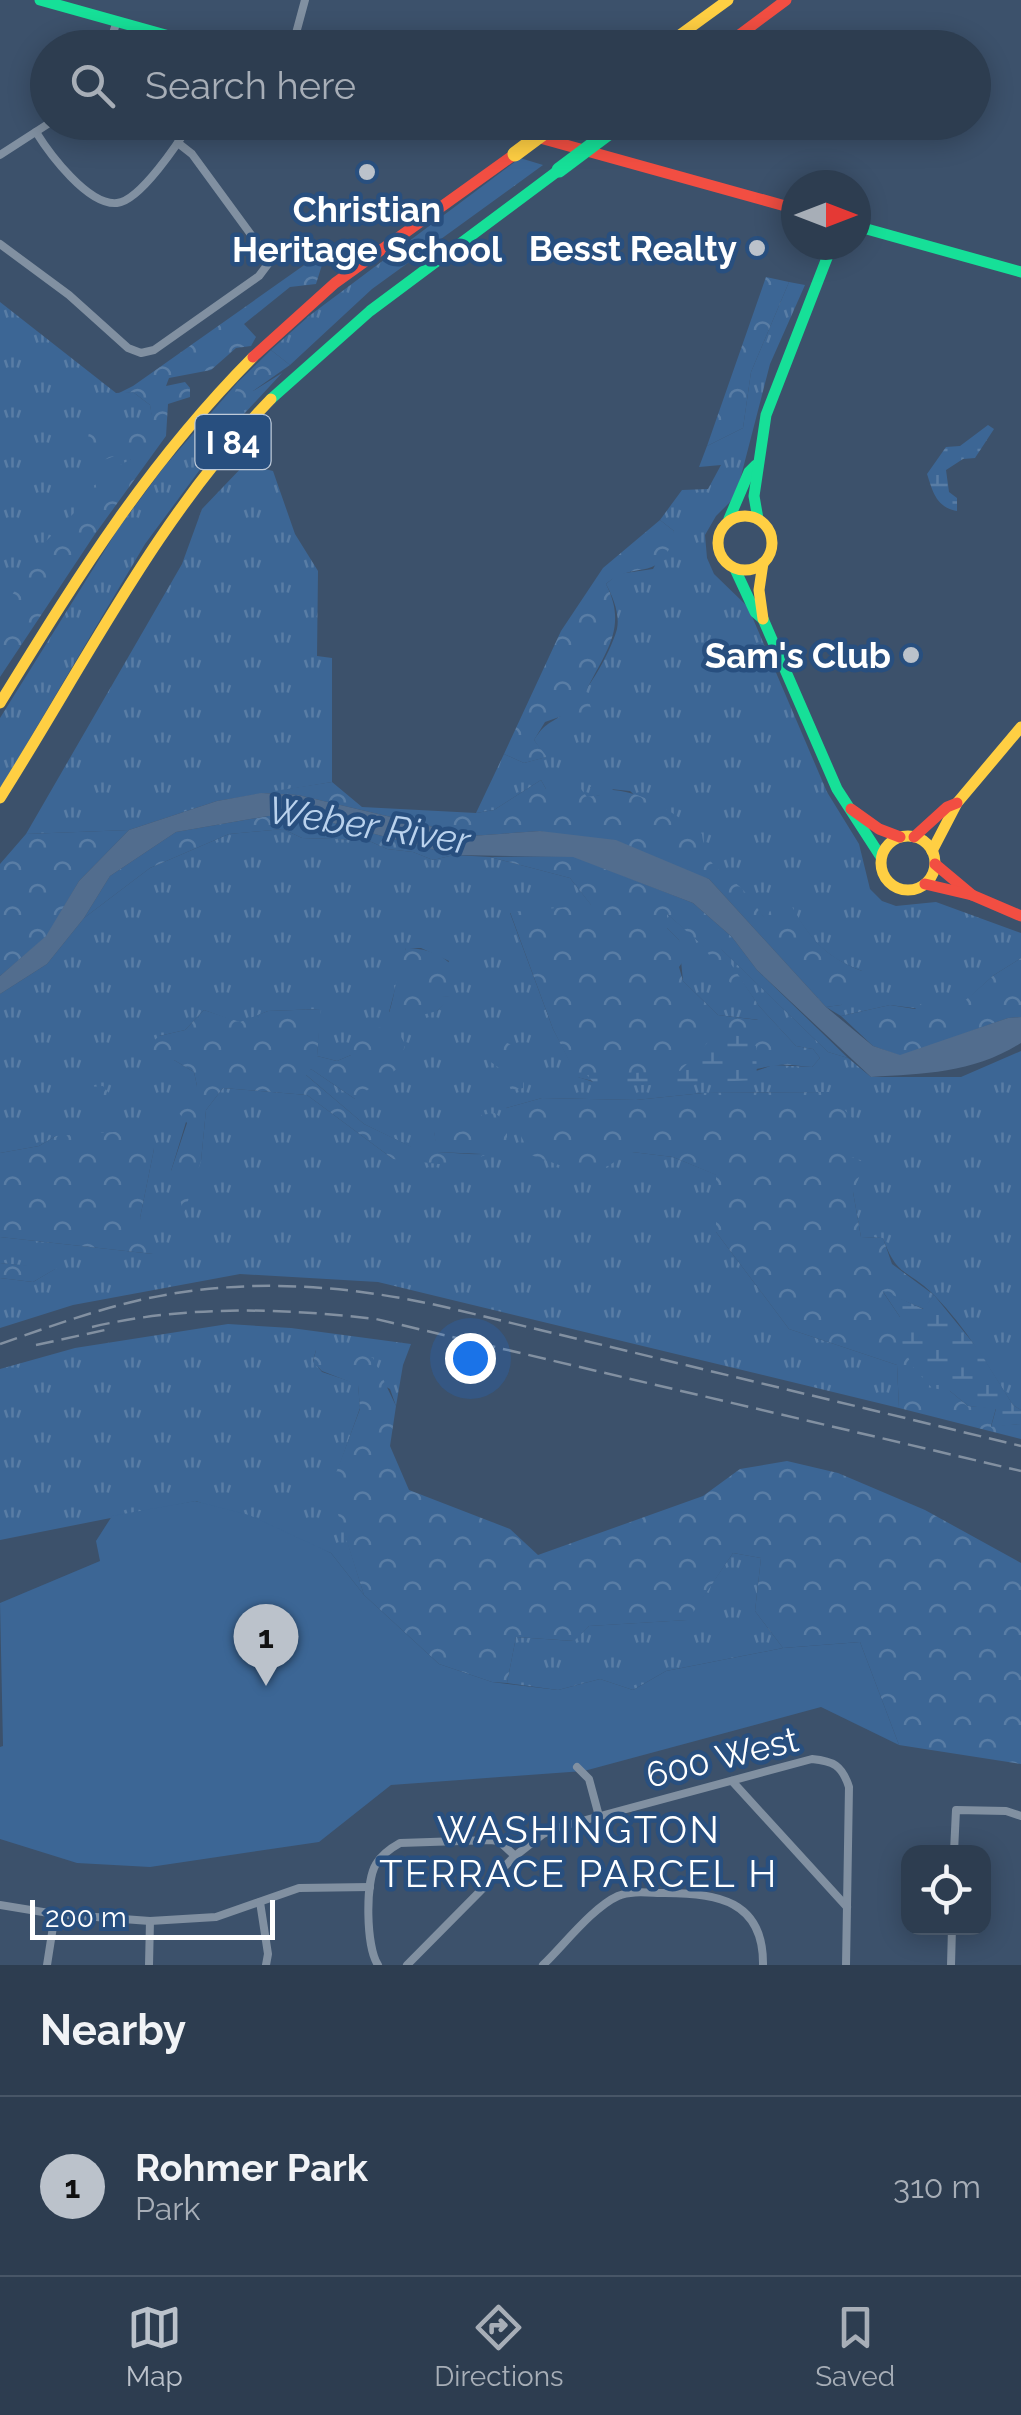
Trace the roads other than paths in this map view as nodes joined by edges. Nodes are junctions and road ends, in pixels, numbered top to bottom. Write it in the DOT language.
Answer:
graph roads {
  1 [pos="40,0"];
  2 [pos="305,0"];
  3 [pos="710,0"];
  4 [pos="728,0"];
  5 [pos="785,1"];
  6 [pos="118,22"];
  7 [pos="115,30"];
  8 [pos="147,30"];
  9 [pos="297,30"];
  10 [pos="671,30"];
  11 [pos="687,30"];
  12 [pos="746,30"];
  13 [pos="30,136"];
  14 [pos="42,140"];
  15 [pos="180,140"];
  16 [pos="533,140"];
  17 [pos="547,140"];
  18 [pos="599,140"];
  19 [pos="178,143"];
  20 [pos="0,155"];
  21 [pos="781,206"];
  22 [pos="871,230"];
  23 [pos="0,244"];
  24 [pos="828,260"];
  25 [pos="1021,272"];
  26 [pos="756,465"];
  27 [pos="758,519"];
  28 [pos="728,521"];
  29 [pos="763,563"];
  30 [pos="735,568"];
  31 [pos="763,619"];
  32 [pos="0,703"];
  33 [pos="1021,727"];
  34 [pos="0,798"];
  35 [pos="957,803"];
  36 [pos="851,809"];
  37 [pos="907,837"];
  38 [pos="881,857"];
  39 [pos="934,857"];
  40 [pos="925,884"];
  41 [pos="972,895"];
  42 [pos="1021,916"];
  43 [pos="577,1767"];
  44 [pos="732,1780"];
  45 [pos="599,1816"];
  46 [pos="1021,1816"];
  47 [pos="954,1845"];
  48 [pos="515,1856"];
  49 [pos="370,1886"];
  50 [pos="260,1902"];
  51 [pos="0,1905"];
  52 [pos="846,1907"];
  53 [pos="55,1914"];
  54 [pos="150,1921"];
  55 [pos="952,1935"];
  56 [pos="47,1965"];
  57 [pos="148,1965"];
  58 [pos="266,1965"];
  59 [pos="378,1965"];
  60 [pos="407,1965"];
  61 [pos="543,1965"];
  62 [pos="763,1965"];
  63 [pos="846,1965"];
  64 [pos="950,1965"];
  1 -- 6 [label="main road"];
  2 -- 9 [label="street"];
  3 -- 10 [label="main road"];
  4 -- 11 [label="main road"];
  5 -- 12 [label="main road"];
  6 -- 7 [label="street"];
  6 -- 8 [label="main road"];
  13 -- 20 [label="street"];
  14 -- 19 [label="street"];
  15 -- 19 [label="street"];
  16 -- 32 [label="main road, I 84, bridge"];
  17 -- 21 [label="main road"];
  18 -- 34 [label="main road, I 84, bridge"];
  19 -- 23 [label="street"];
  22 -- 25 [label="main road"];
  24 -- 26 [label="main road"];
  26 -- 27 [label="main road"];
  26 -- 28 [label="main road"];
  27 -- 28 [label="main road"];
  27 -- 29 [label="main road"];
  28 -- 30 [label="main road"];
  29 -- 30 [label="main road"];
  29 -- 31 [label="main road"];
  30 -- 31 [label="main road"];
  31 -- 36 [label="main road"];
  33 -- 35 [label="main road"];
  35 -- 37 [label="main road"];
  35 -- 39 [label="main road"];
  36 -- 37 [label="main road"];
  36 -- 38 [label="main road"];
  37 -- 38 [label="main road"];
  37 -- 39 [label="main road"];
  38 -- 40 [label="main road"];
  39 -- 40 [label="main road"];
  39 -- 41 [label="main road"];
  40 -- 41 [label="main road"];
  41 -- 42 [label="main road"];
  43 -- 45 [label="street"];
  44 -- 45 [label="street, 600 West"];
  44 -- 52 [label="street"];
  44 -- 52 [label="street, 600 West"];
  45 -- 48 [label="street, 600 West"];
  46 -- 47 [label="street"];
  48 -- 49 [label="street"];
  48 -- 60 [label="street, 600 West"];
  49 -- 50 [label="street"];
  49 -- 59 [label="street"];
  50 -- 54 [label="street"];
  50 -- 58 [label="street"];
  51 -- 53 [label="street"];
  52 -- 63 [label="street"];
  53 -- 54 [label="street"];
  53 -- 56 [label="street"];
  54 -- 57 [label="street"];
  55 -- 64 [label="street"];
  61 -- 62 [label="street"];
}
